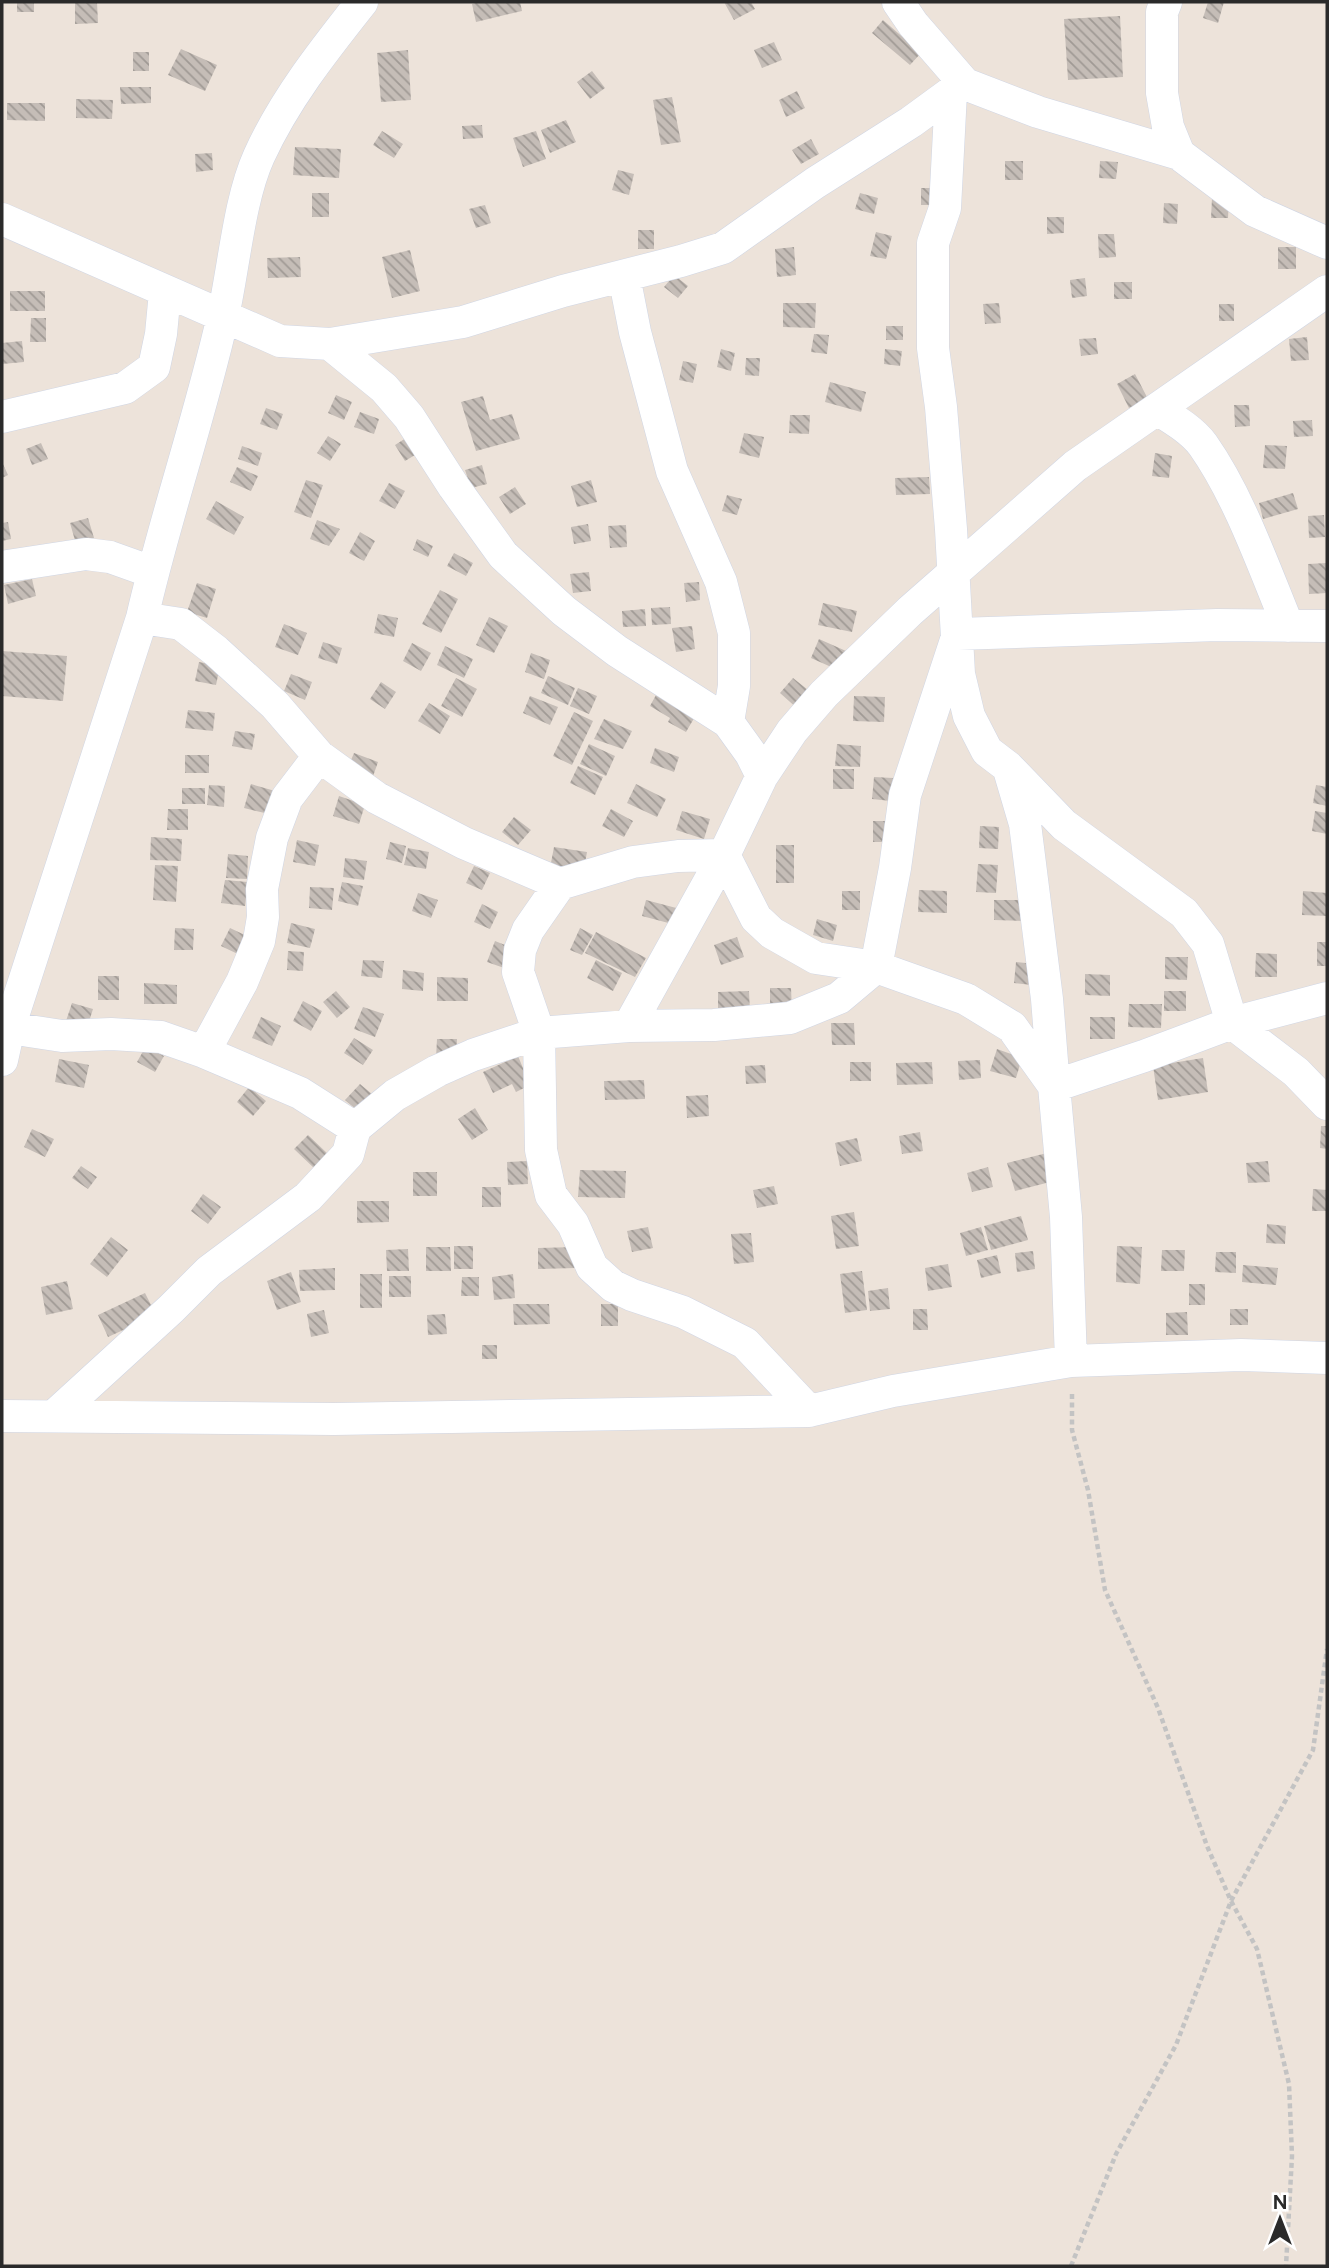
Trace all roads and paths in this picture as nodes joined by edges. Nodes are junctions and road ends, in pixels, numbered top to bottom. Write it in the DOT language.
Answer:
graph roads {
  1 [pos="362,2"];
  2 [pos="898,2"];
  3 [pos="1166,2"];
  4 [pos="958,88"];
  5 [pos="1179,154"];
  6 [pos="2,219"];
  7 [pos="1327,243"];
  8 [pos="624,276"];
  9 [pos="1327,291"];
  10 [pos="165,292"];
  11 [pos="223,317"];
  12 [pos="330,344"];
  13 [pos="1157,409"];
  14 [pos="2,417"];
  15 [pos="2,567"];
  16 [pos="152,572"];
  17 [pos="954,572"];
  18 [pos="142,618"];
  19 [pos="1288,625"];
  20 [pos="1327,626"];
  21 [pos="958,634"];
  22 [pos="728,722"];
  23 [pos="319,756"];
  24 [pos="1008,767"];
  25 [pos="762,776"];
  26 [pos="724,855"];
  27 [pos="560,884"];
  28 [pos="876,967"];
  29 [pos="1327,998"];
  30 [pos="1232,1023"];
  31 [pos="629,1026"];
  32 [pos="9,1028"];
  33 [pos="539,1033"];
  34 [pos="204,1052"];
  35 [pos="2,1060"];
  36 [pos="1054,1086"];
  37 [pos="1327,1104"];
  38 [pos="355,1128"];
  39 [pos="1327,1358"];
  40 [pos="1071,1362"];
  41 [pos="809,1411"];
  42 [pos="55,1415"];
  43 [pos="2,1416"];
  44 [pos="1327,1649"];
  45 [pos="1231,1901"];
  46 [pos="1071,2266"];
  47 [pos="1286,2266"];
  1 -- 11 [label="street"];
  2 -- 4 [label="street"];
  3 -- 5 [label="street"];
  4 -- 5 [label="street"];
  4 -- 8 [label="street"];
  4 -- 17 [label="street"];
  5 -- 7 [label="street"];
  6 -- 10 [label="street"];
  8 -- 12 [label="street"];
  8 -- 22 [label="street"];
  9 -- 13 [label="street"];
  10 -- 11 [label="street"];
  10 -- 14 [label="street"];
  11 -- 12 [label="street"];
  11 -- 16 [label="street"];
  12 -- 22 [label="street"];
  13 -- 17 [label="street"];
  13 -- 19 [label="street"];
  15 -- 16 [label="street"];
  16 -- 18 [label="street"];
  17 -- 21 [label="street"];
  17 -- 25 [label="street"];
  18 -- 23 [label="street"];
  18 -- 32 [label="street"];
  19 -- 20 [label="street"];
  19 -- 21 [label="street"];
  21 -- 24 [label="street"];
  21 -- 28 [label="street"];
  22 -- 25 [label="street"];
  23 -- 27 [label="street"];
  23 -- 34 [label="street"];
  24 -- 30 [label="street"];
  24 -- 36 [label="street"];
  25 -- 26 [label="street"];
  26 -- 27 [label="street"];
  26 -- 28 [label="street"];
  26 -- 31 [label="street"];
  27 -- 33 [label="street"];
  28 -- 31 [label="street"];
  28 -- 36 [label="street"];
  29 -- 30 [label="street"];
  30 -- 36 [label="street"];
  30 -- 37 [label="street"];
  31 -- 33 [label="street"];
  32 -- 34 [label="street"];
  32 -- 35 [label="street"];
  33 -- 38 [label="street"];
  33 -- 41 [label="street"];
  34 -- 38 [label="street"];
  36 -- 40 [label="street"];
  38 -- 42 [label="street"];
  39 -- 40 [label="street"];
  40 -- 41 [label="street"];
  40 -- 45 [label="path"];
  41 -- 42 [label="street"];
  42 -- 43 [label="street"];
  44 -- 45 [label="path"];
  45 -- 46 [label="path"];
  45 -- 47 [label="path"];
}
